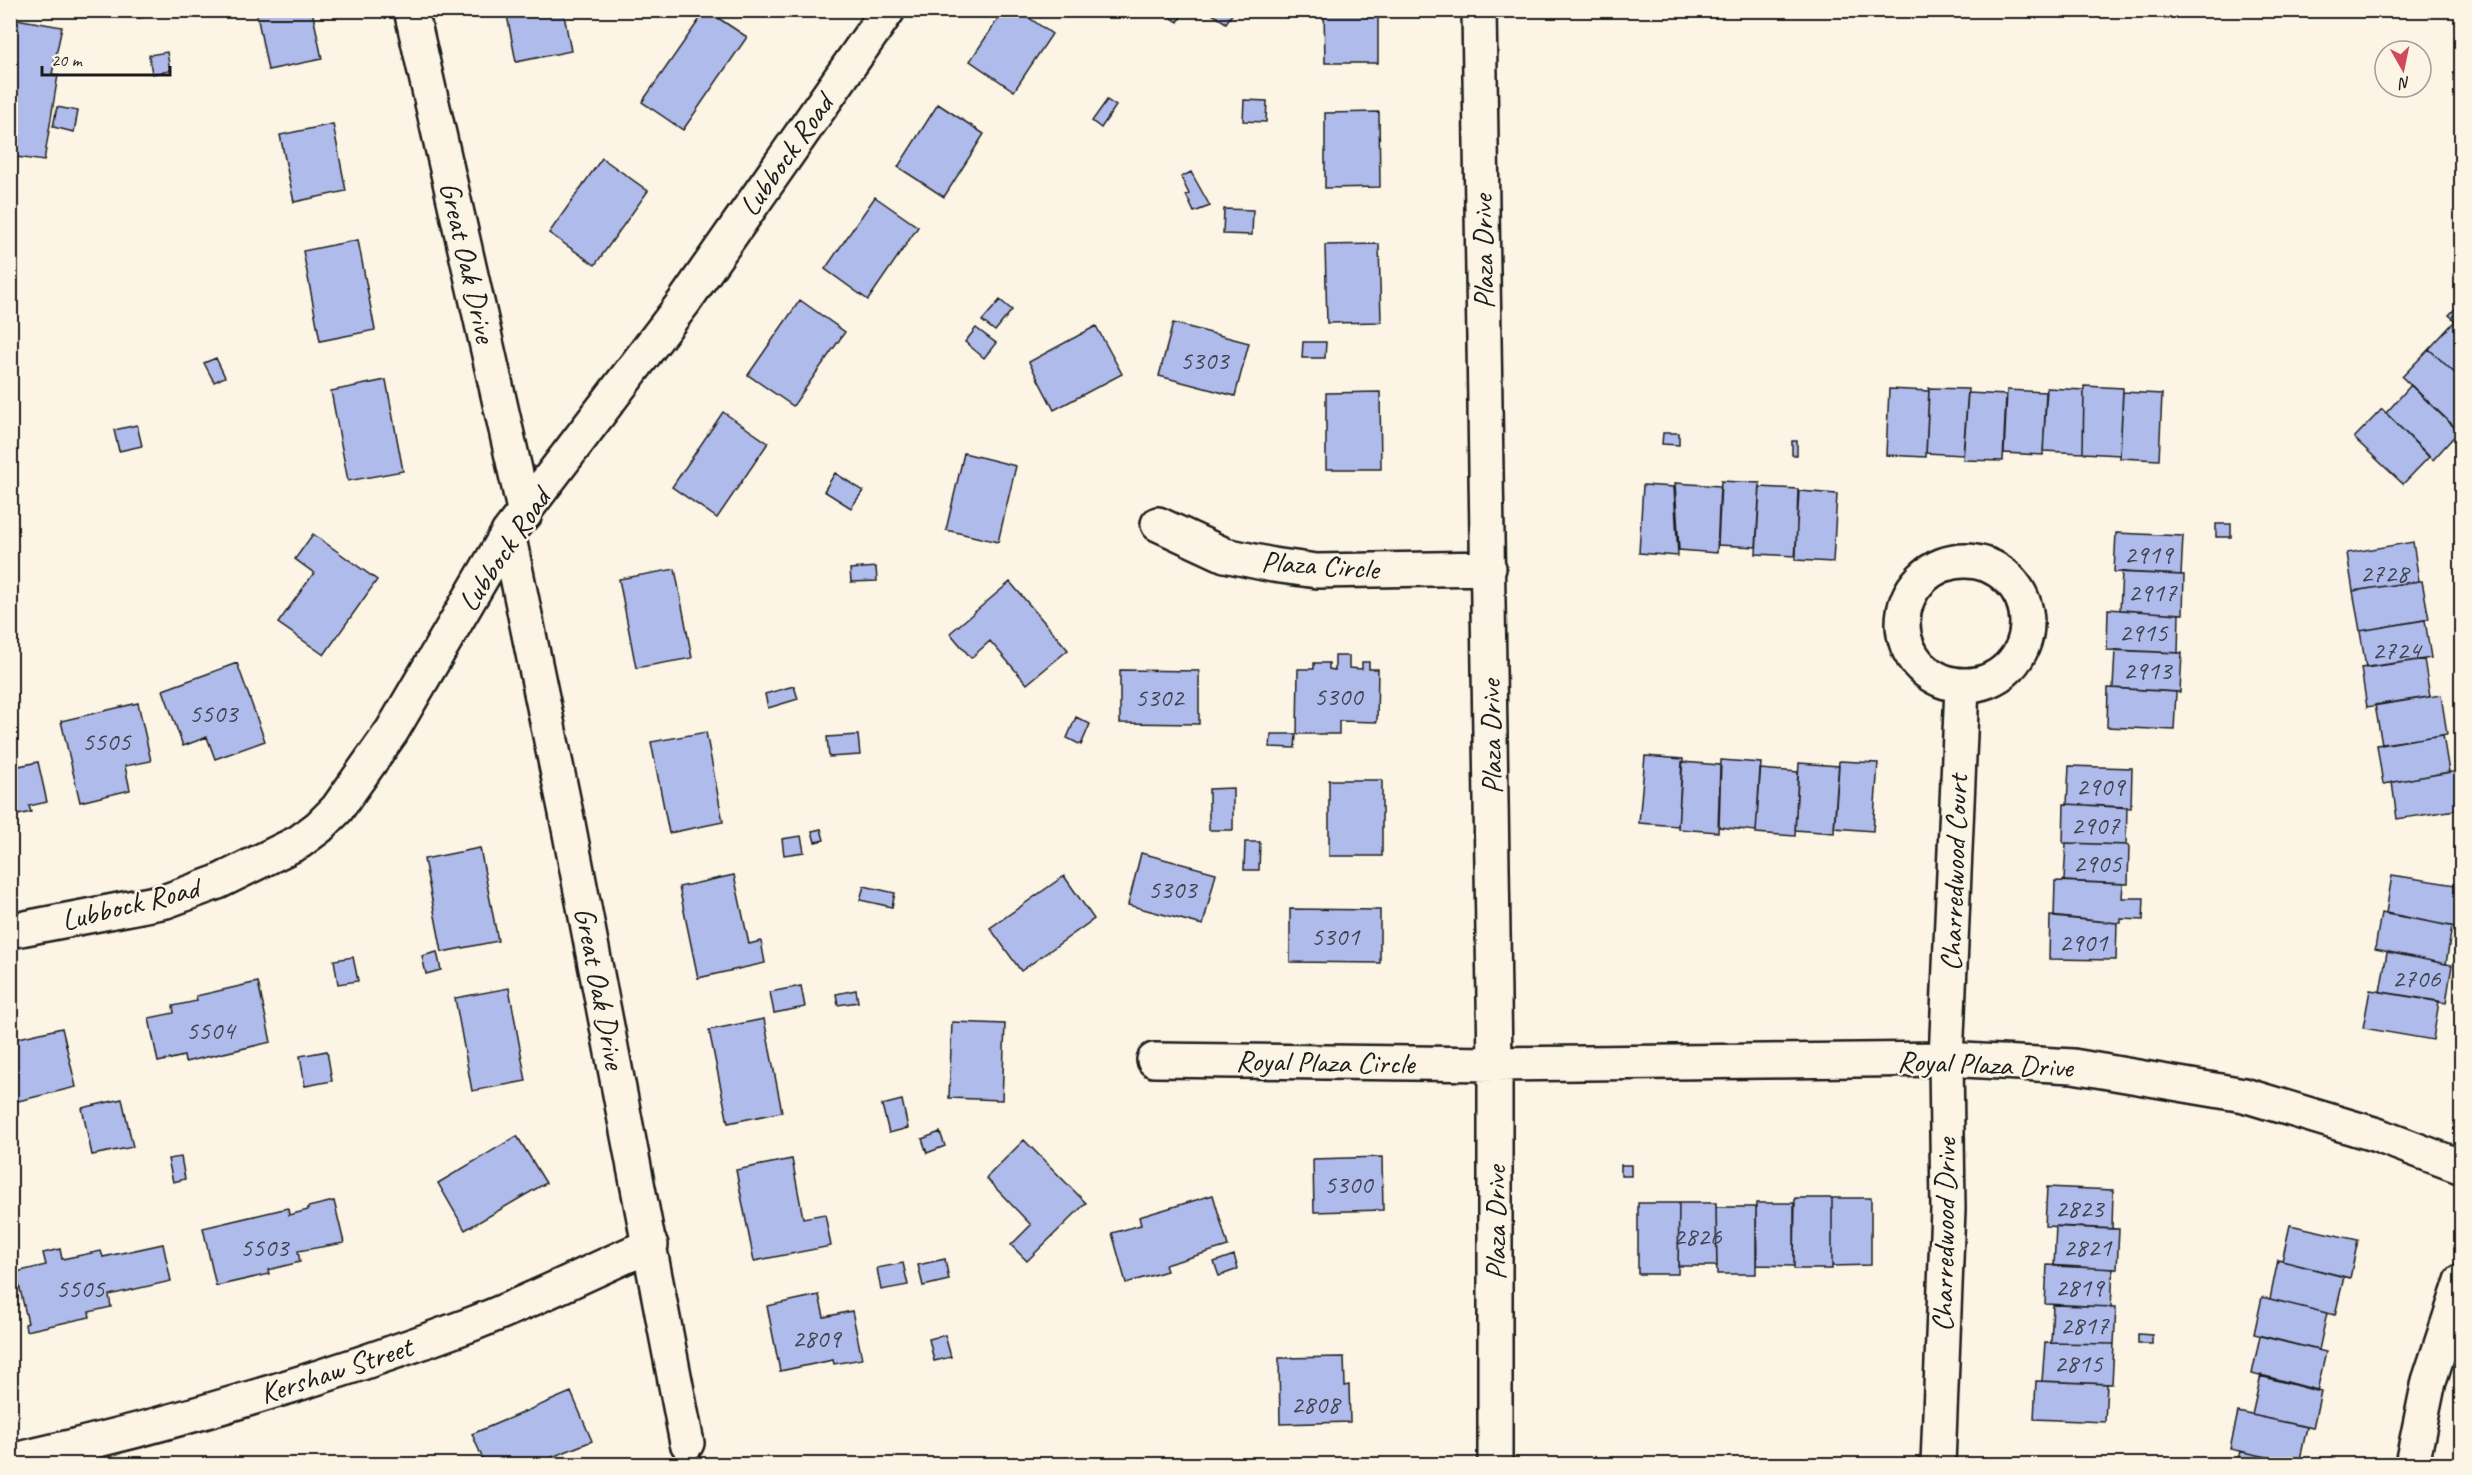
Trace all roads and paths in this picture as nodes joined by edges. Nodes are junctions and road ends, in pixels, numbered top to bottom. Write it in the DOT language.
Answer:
graph roads {
  1 [pos="411,10"];
  2 [pos="888,10"];
  3 [pos="1479,10"];
  4 [pos="516,524"];
  5 [pos="1158,524"];
  6 [pos="1489,568"];
  7 [pos="1962,687"];
  8 [pos="10,931"];
  9 [pos="1946,1059"];
  10 [pos="1154,1060"];
  11 [pos="1495,1064"];
  12 [pos="2462,1167"];
  13 [pos="651,1245"];
  14 [pos="2462,1281"];
  15 [pos="687,1443"];
  16 [pos="10,1461"];
  17 [pos="1495,1464"];
  18 [pos="1938,1464"];
  19 [pos="2412,1464"];
  1 -- 4 [label="street, Great Oak Drive"];
  2 -- 4 [label="street, Lubbock Road"];
  3 -- 6 [label="street, Plaza Drive"];
  4 -- 8 [label="street, Lubbock Road"];
  4 -- 13 [label="street, Great Oak Drive"];
  5 -- 6 [label="street, Plaza Circle"];
  6 -- 11 [label="street, Plaza Drive"];
  7 -- 9 [label="street, Charredwood Court"];
  9 -- 11 [label="street, Royal Plaza Drive"];
  9 -- 12 [label="street, Royal Plaza Drive"];
  9 -- 18 [label="street, Charredwood Drive"];
  10 -- 11 [label="street, Royal Plaza Circle"];
  11 -- 17 [label="street, Plaza Drive"];
  13 -- 15 [label="street, Great Oak Drive"];
  13 -- 16 [label="street, Kershaw Street"];
  14 -- 19 [label="street"];
}
